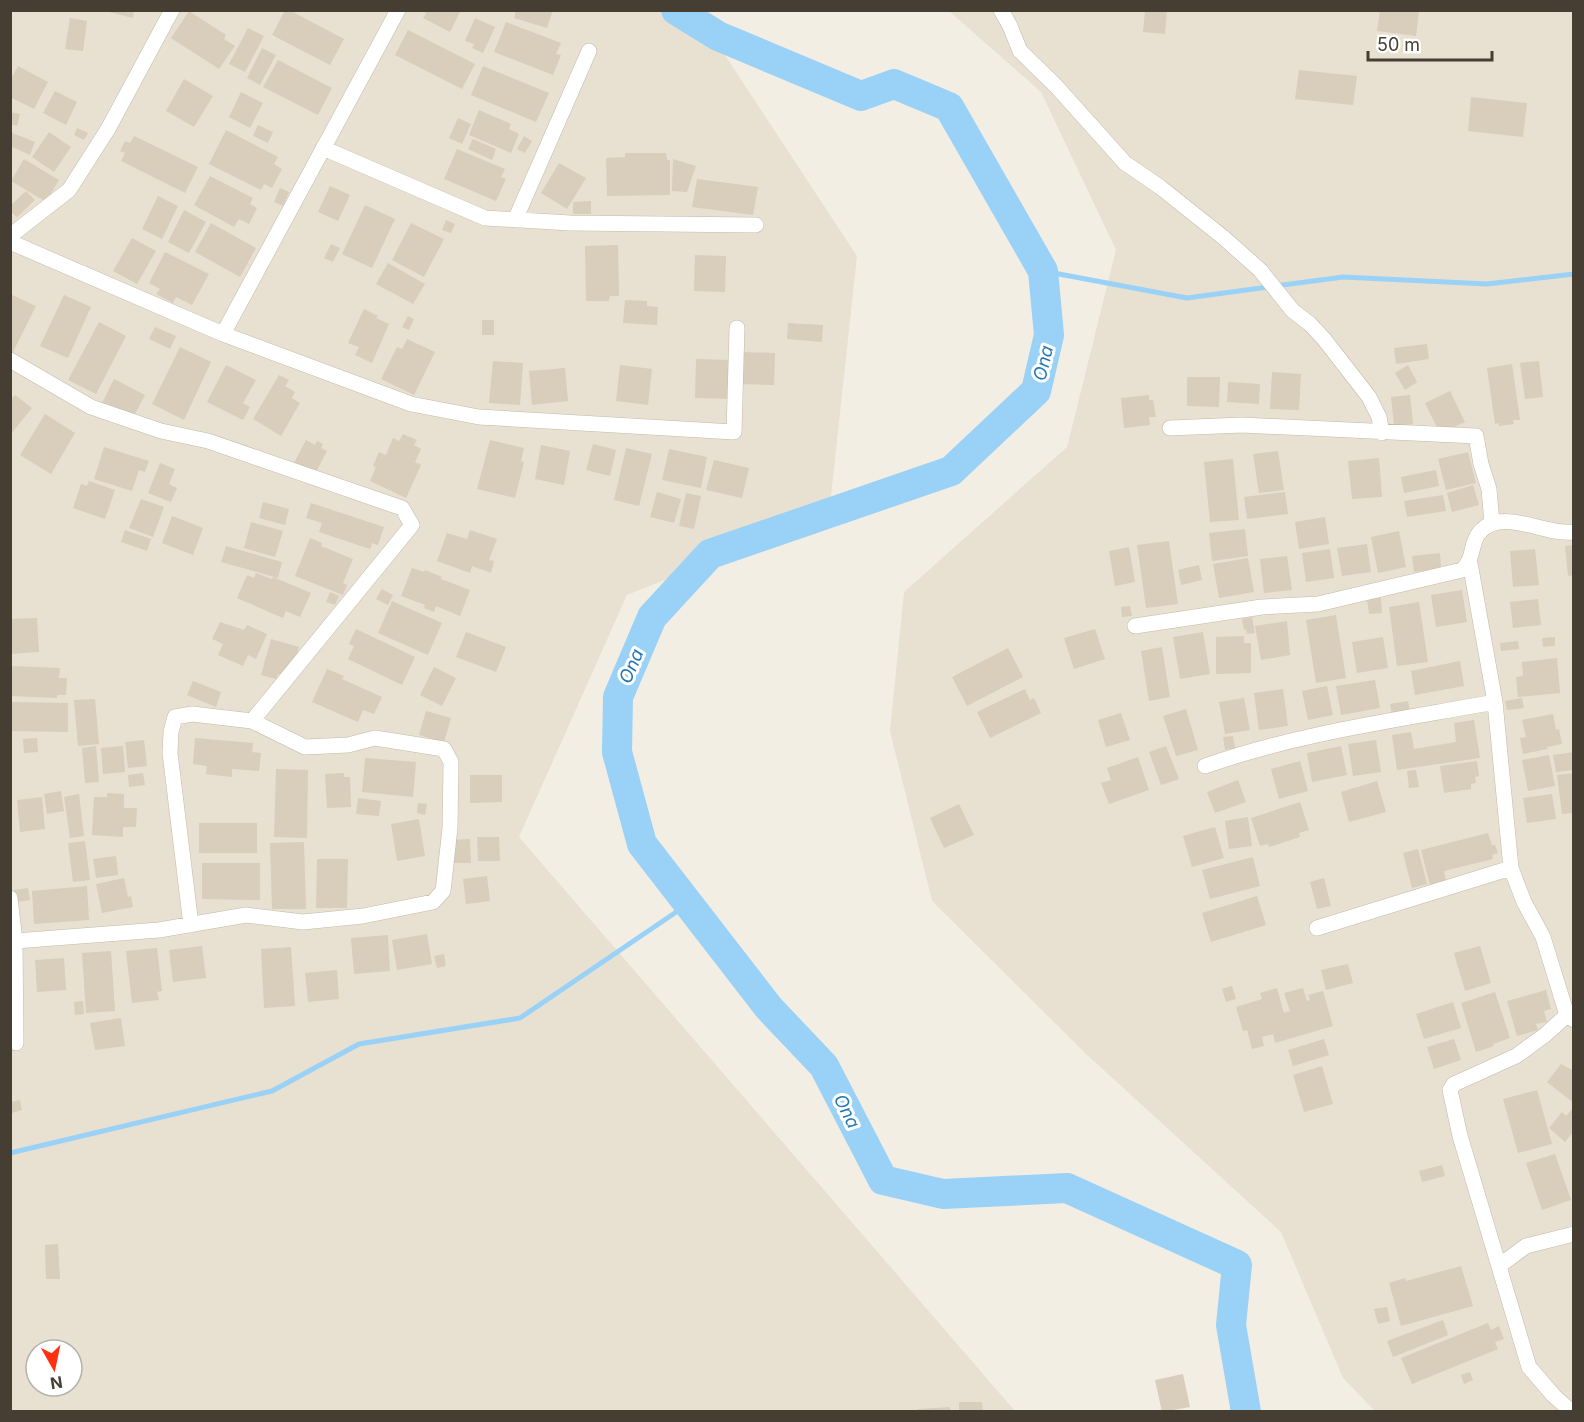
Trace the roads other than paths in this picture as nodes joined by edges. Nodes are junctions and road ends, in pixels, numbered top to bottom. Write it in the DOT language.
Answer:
graph roads {
  1 [pos="172,10"];
  2 [pos="398,10"];
  3 [pos="1001,10"];
  4 [pos="589,51"];
  5 [pos="323,148"];
  6 [pos="515,220"];
  7 [pos="756,225"];
  8 [pos="10,236"];
  9 [pos="10,242"];
  10 [pos="737,328"];
  11 [pos="223,334"];
  12 [pos="10,360"];
  13 [pos="1170,428"];
  14 [pos="1382,433"];
  15 [pos="1492,522"];
  16 [pos="1574,532"];
  17 [pos="1470,563"];
  18 [pos="1135,626"];
  19 [pos="1495,702"];
  20 [pos="252,721"];
  21 [pos="1205,766"];
  22 [pos="1511,868"];
  23 [pos="10,898"];
  24 [pos="191,924"];
  25 [pos="1317,928"];
  26 [pos="15,941"];
  27 [pos="1570,1017"];
  28 [pos="16,1043"];
  29 [pos="1574,1233"];
  30 [pos="1499,1266"];
  31 [pos="1572,1412"];
  1 -- 8 [label="street"];
  2 -- 5 [label="street"];
  3 -- 14 [label="street"];
  4 -- 6 [label="street"];
  5 -- 6 [label="street"];
  5 -- 11 [label="street"];
  6 -- 7 [label="street"];
  9 -- 11 [label="street"];
  10 -- 11 [label="street"];
  12 -- 20 [label="street"];
  13 -- 14 [label="street"];
  14 -- 15 [label="street"];
  15 -- 16 [label="street"];
  15 -- 17 [label="street"];
  17 -- 18 [label="street"];
  17 -- 19 [label="street"];
  19 -- 21 [label="street"];
  19 -- 22 [label="street"];
  20 -- 24 [label="street"];
  20 -- 24 [label="street"];
  22 -- 25 [label="street"];
  22 -- 27 [label="street"];
  23 -- 26 [label="street"];
  24 -- 26 [label="street"];
  26 -- 28 [label="street"];
  27 -- 30 [label="street"];
  29 -- 30 [label="street"];
  30 -- 31 [label="street"];
}
